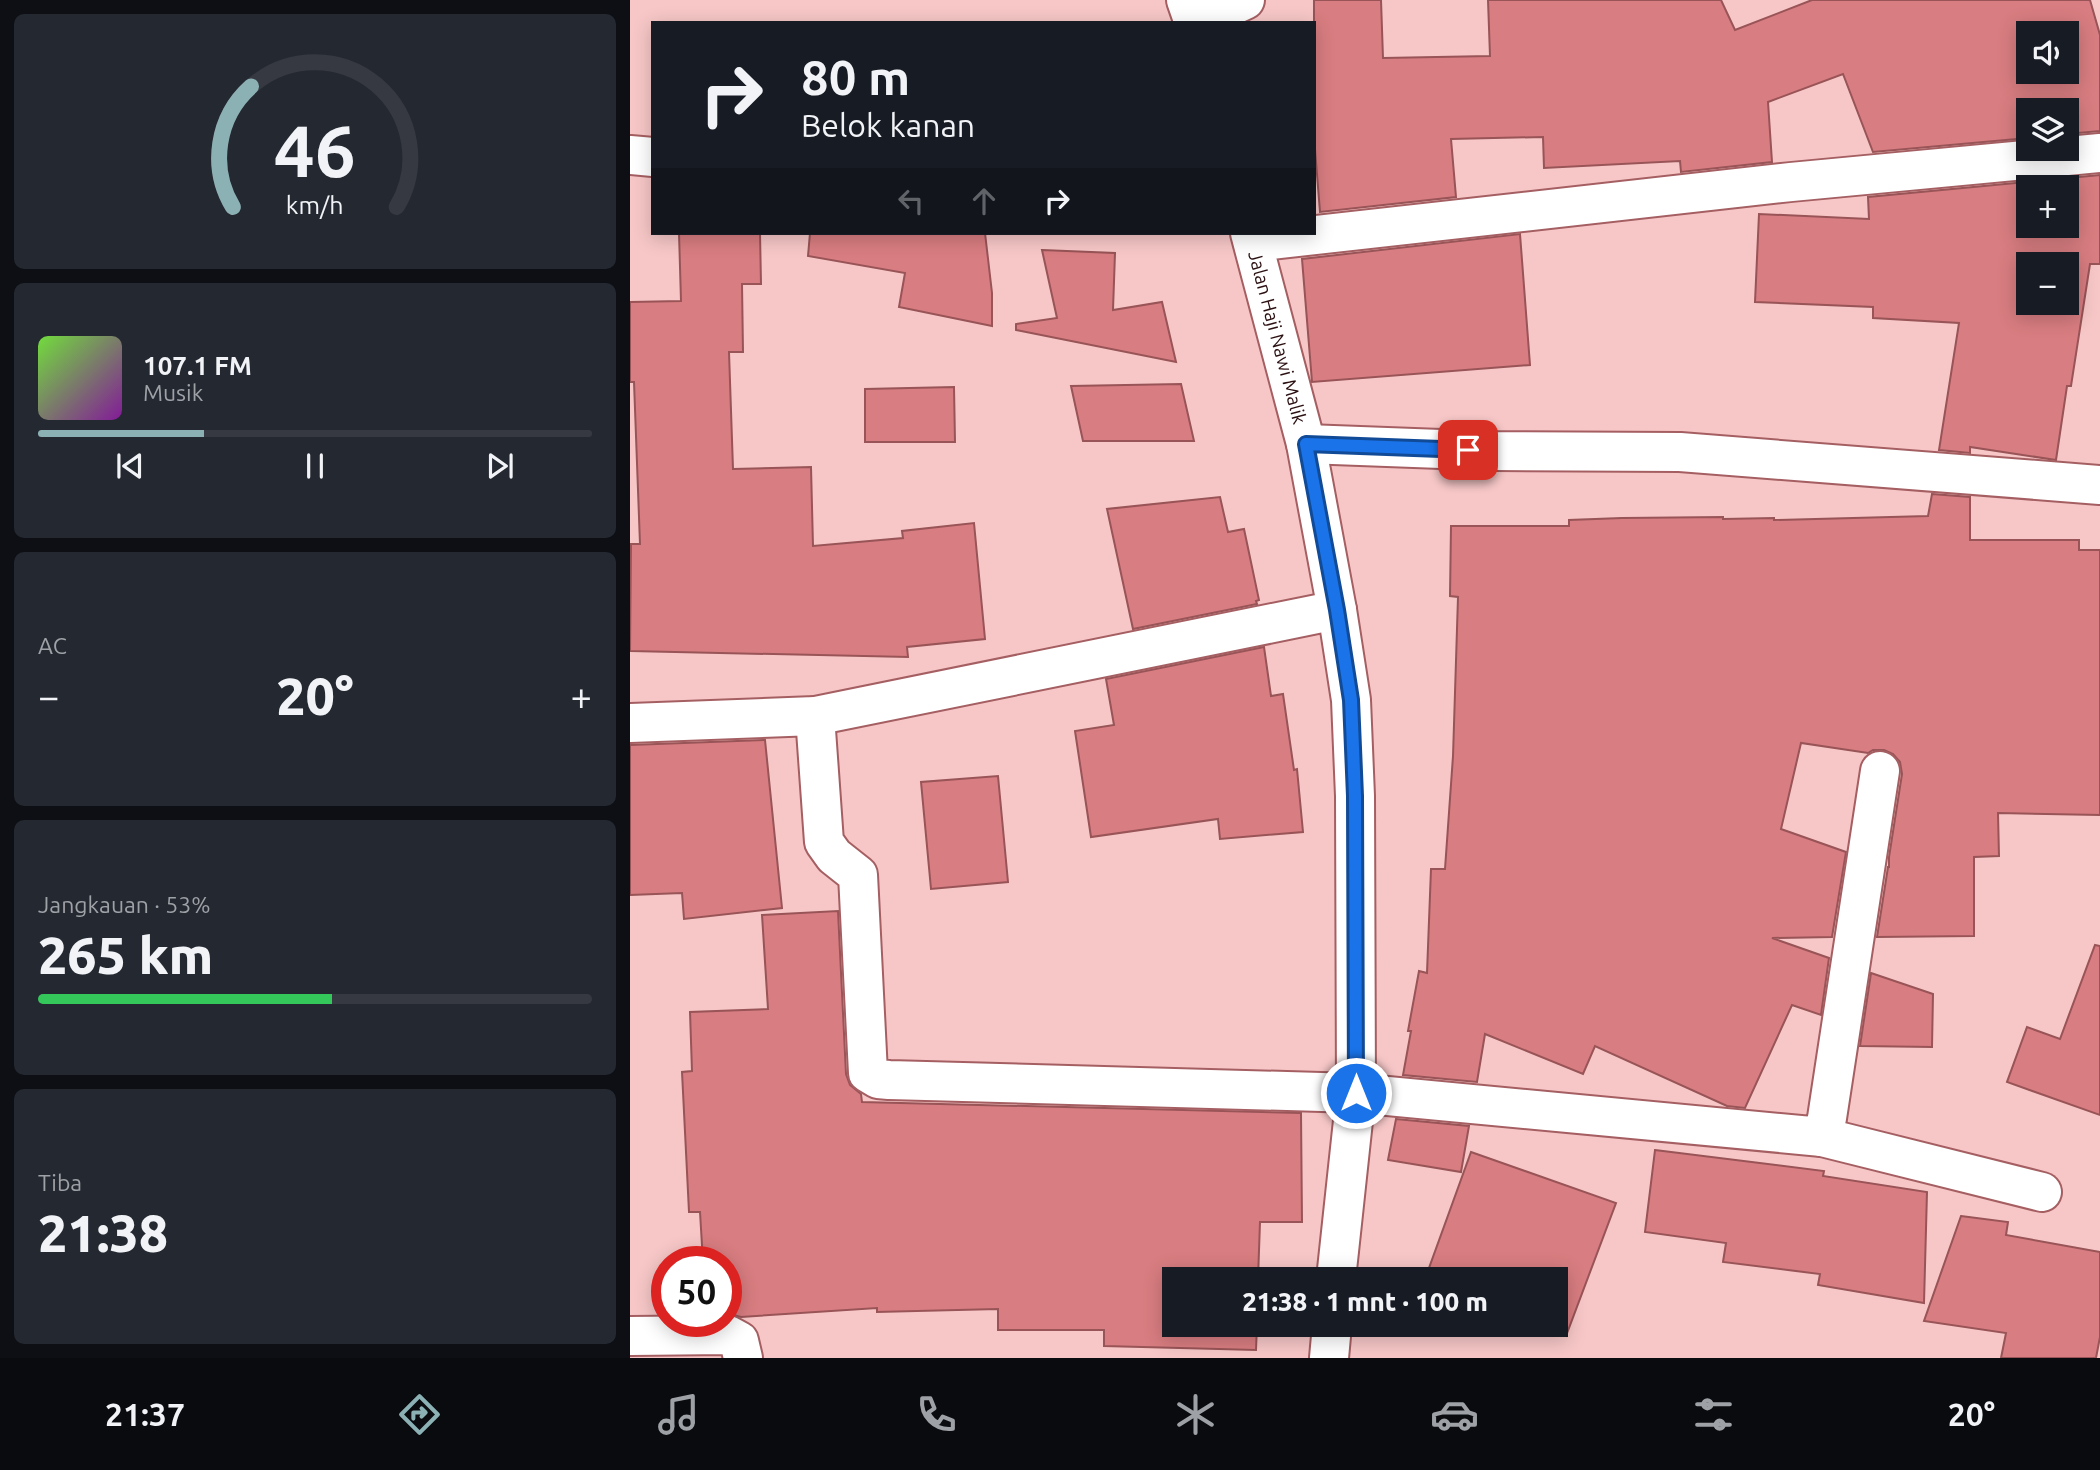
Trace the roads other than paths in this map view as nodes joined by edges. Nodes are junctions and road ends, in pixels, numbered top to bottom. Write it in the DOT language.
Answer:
graph roads {
  1 [pos="1186,0"];
  2 [pos="1245,0"];
  3 [pos="1193,21"];
  4 [pos="1198,21"];
  5 [pos="2100,152"];
  6 [pos="630,155"];
  7 [pos="651,157"];
  8 [pos="1316,231"];
  9 [pos="1281,235"];
  10 [pos="1252,238"];
  11 [pos="1306,444"];
  12 [pos="2100,485"];
  13 [pos="1337,610"];
  14 [pos="815,716"];
  15 [pos="630,723"];
  16 [pos="1880,771"];
  17 [pos="1356,1093"];
  18 [pos="1822,1137"];
  19 [pos="2042,1192"];
  20 [pos="1337,1267"];
  21 [pos="630,1336"];
  22 [pos="1331,1337"];
  23 [pos="743,1358"];
  24 [pos="1329,1358"];
  1 -- 3 [label="street"];
  2 -- 4 [label="street"];
  5 -- 8 [label="street"];
  6 -- 7 [label="street"];
  9 -- 10 [label="street"];
  10 -- 11 [label="street, Jalan Haji Nawi Malik"];
  11 -- 12 [label="street"];
  11 -- 13 [label="street, Jalan Haji Nawi Malik"];
  13 -- 14 [label="street"];
  13 -- 17 [label="street, Jalan Haji Nawi Malik"];
  14 -- 15 [label="street"];
  14 -- 17 [label="street"];
  16 -- 18 [label="street"];
  17 -- 18 [label="street"];
  17 -- 20 [label="street, Jalan Haji Nawi Malik"];
  18 -- 19 [label="street"];
  21 -- 23 [label="street"];
  22 -- 24 [label="street"];
}
